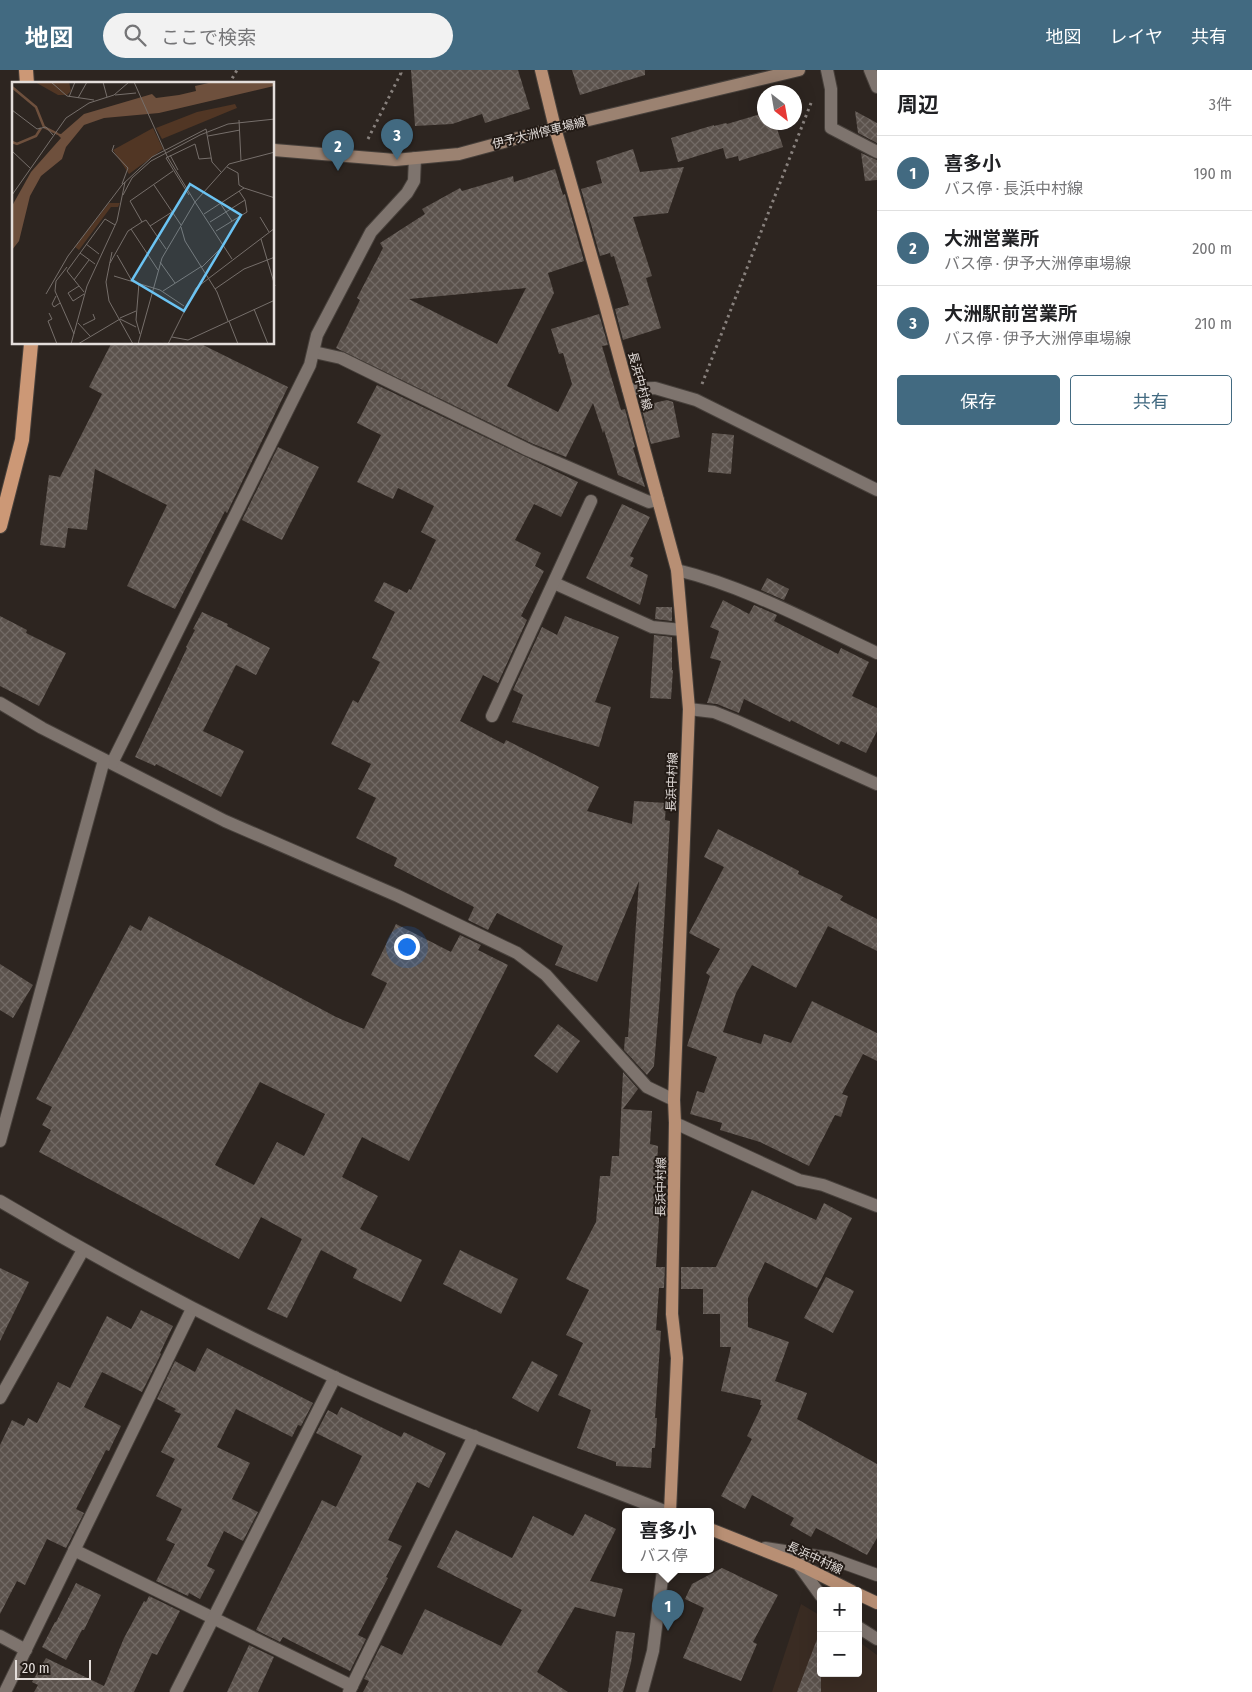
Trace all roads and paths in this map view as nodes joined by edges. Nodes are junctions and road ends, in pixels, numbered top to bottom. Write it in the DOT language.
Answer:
graph roads {
  1 [pos="237,70"];
  2 [pos="399,70"];
  3 [pos="541,70"];
  4 [pos="799,70"];
  5 [pos="827,70"];
  6 [pos="870,70"];
  7 [pos="769,73"];
  8 [pos="230,82"];
  9 [pos="877,87"];
  10 [pos="812,98"];
  11 [pos="555,128"];
  12 [pos="275,150"];
  13 [pos="877,152"];
  14 [pos="359,157"];
  15 [pos="415,158"];
  16 [pos="31,345"];
  17 [pos="314,352"];
  18 [pos="628,389"];
  19 [pos="696,400"];
  20 [pos="877,490"];
  21 [pos="658,500"];
  22 [pos="591,501"];
  23 [pos="0,526"];
  24 [pos="677,570"];
  25 [pos="554,584"];
  26 [pos="682,630"];
  27 [pos="877,653"];
  28 [pos="0,703"];
  29 [pos="689,709"];
  30 [pos="492,716"];
  31 [pos="108,762"];
  32 [pos="877,784"];
  33 [pos="674,1100"];
  34 [pos="676,1123"];
  35 [pos="0,1141"];
  36 [pos="0,1200"];
  37 [pos="877,1206"];
  38 [pos="83,1250"];
  39 [pos="192,1309"];
  40 [pos="335,1377"];
  41 [pos="0,1398"];
  42 [pos="474,1436"];
  43 [pos="659,1508"];
  44 [pos="669,1508"];
  45 [pos="714,1531"];
  46 [pos="753,1546"];
  47 [pos="74,1550"];
  48 [pos="798,1564"];
  49 [pos="664,1573"];
  50 [pos="877,1575"];
  51 [pos="844,1587"];
  52 [pos="817,1590"];
  53 [pos="862,1596"];
  54 [pos="877,1603"];
  55 [pos="212,1619"];
  56 [pos="862,1630"];
  57 [pos="0,1636"];
  58 [pos="877,1639"];
  59 [pos="26,1650"];
  60 [pos="350,1689"];
  61 [pos="5,1692"];
  62 [pos="176,1692"];
  63 [pos="642,1692"];
  1 -- 8 [label="path"];
  2 -- 14 [label="path"];
  3 -- 11 [label="main road, 長浜中村線"];
  4 -- 7 [label="main road, 伊予大洲停車場線"];
  5 -- 13 [label="street"];
  6 -- 9 [label="street"];
  7 -- 11 [label="main road, 伊予大洲停車場線"];
  10 -- 19 [label="path"];
  11 -- 15 [label="main road, 伊予大洲停車場線"];
  11 -- 18 [label="main road, 長浜中村線"];
  12 -- 14 [label="main road, 伊予大洲停車場線"];
  14 -- 15 [label="main road, 伊予大洲停車場線"];
  15 -- 17 [label="street"];
  16 -- 23 [label="highway"];
  17 -- 21 [label="street"];
  17 -- 31 [label="street"];
  18 -- 19 [label="street"];
  18 -- 21 [label="main road, 長浜中村線"];
  19 -- 20 [label="street"];
  21 -- 24 [label="main road, 長浜中村線"];
  22 -- 25 [label="street"];
  24 -- 26 [label="main road, 長浜中村線"];
  24 -- 27 [label="street"];
  25 -- 26 [label="street"];
  25 -- 30 [label="street"];
  26 -- 29 [label="main road, 長浜中村線"];
  28 -- 31 [label="street"];
  29 -- 32 [label="street"];
  29 -- 33 [label="main road, 長浜中村線"];
  31 -- 33 [label="street"];
  31 -- 35 [label="street"];
  33 -- 34 [label="main road, 長浜中村線"];
  34 -- 37 [label="street"];
  34 -- 44 [label="main road, 長浜中村線"];
  36 -- 38 [label="street"];
  38 -- 39 [label="street"];
  38 -- 41 [label="street"];
  39 -- 40 [label="street"];
  39 -- 47 [label="street"];
  40 -- 42 [label="street"];
  40 -- 55 [label="street"];
  42 -- 43 [label="street"];
  42 -- 60 [label="street"];
  45 -- 46 [label="main road, 長浜中村線"];
  46 -- 48 [label="main road, 長浜中村線"];
  46 -- 50 [label="street"];
  47 -- 55 [label="street"];
  47 -- 59 [label="street"];
  48 -- 51 [label="main road, 長浜中村線"];
  48 -- 52 [label="street"];
  49 -- 63 [label="street"];
  53 -- 54 [label="main road"];
  55 -- 60 [label="street"];
  55 -- 62 [label="street"];
  56 -- 58 [label="street"];
  57 -- 59 [label="street"];
  59 -- 61 [label="street"];
}
